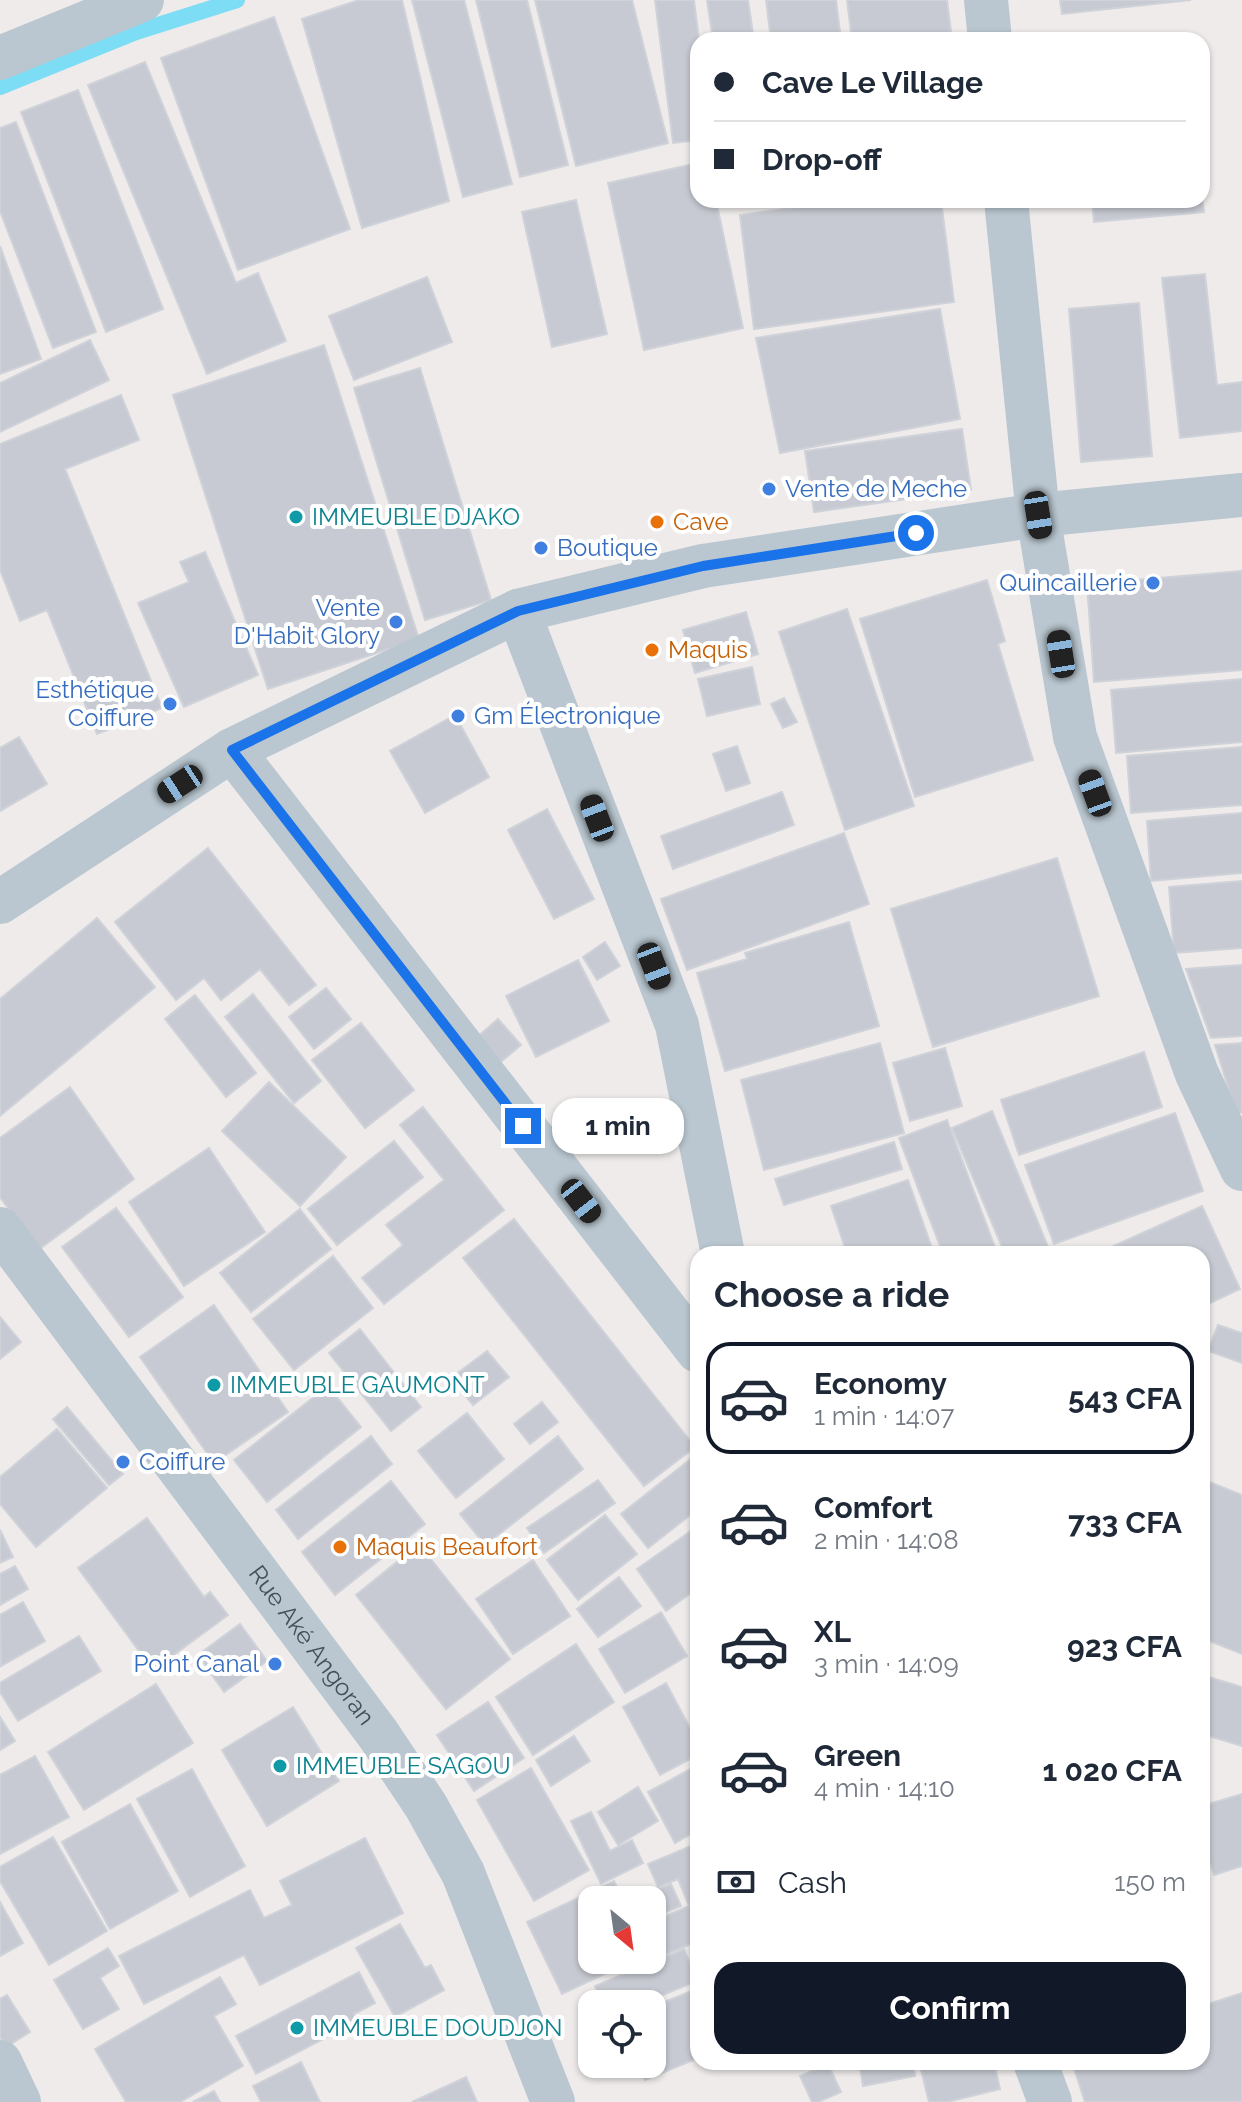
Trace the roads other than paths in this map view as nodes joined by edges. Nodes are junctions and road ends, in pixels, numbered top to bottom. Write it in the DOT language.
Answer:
graph roads {
  1 [pos="142,0"];
  2 [pos="986,0"];
  3 [pos="989,32"];
  4 [pos="0,58"];
  5 [pos="1007,208"];
  6 [pos="1242,495"];
  7 [pos="1038,515"];
  8 [pos="518,611"];
  9 [pos="232,750"];
  10 [pos="0,902"];
  11 [pos="1242,1169"];
  12 [pos="0,1229"];
  13 [pos="721,1246"];
  14 [pos="690,1341"];
  15 [pos="0,2062"];
  16 [pos="1038,2070"];
  17 [pos="19,2102"];
  18 [pos="553,2102"];
  19 [pos="1050,2102"];
  1 -- 4 [label="street"];
  2 -- 3 [label="street"];
  5 -- 7 [label="street"];
  6 -- 7 [label="street"];
  7 -- 8 [label="street"];
  7 -- 11 [label="street"];
  8 -- 9 [label="street"];
  8 -- 13 [label="street"];
  9 -- 10 [label="street"];
  9 -- 14 [label="street"];
  12 -- 18 [label="street, Rue Aké Angoran"];
  15 -- 17 [label="street"];
  16 -- 19 [label="street"];
}
